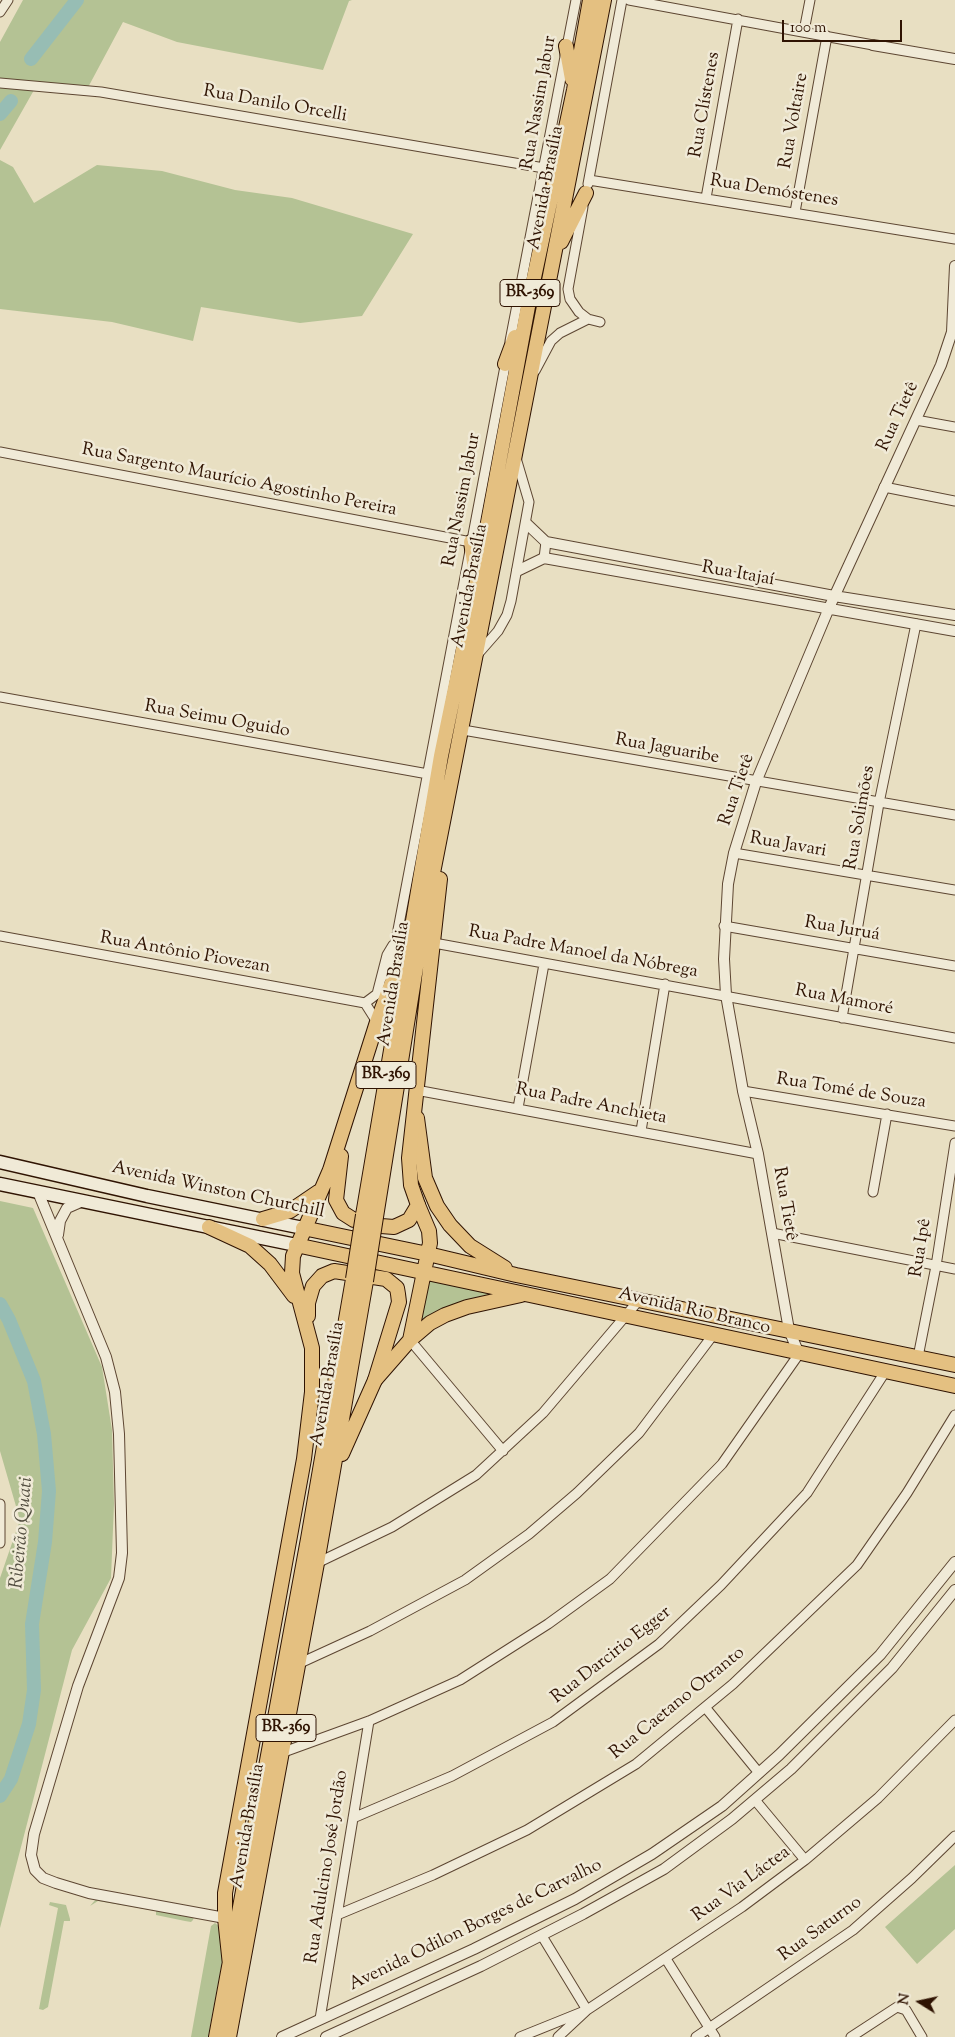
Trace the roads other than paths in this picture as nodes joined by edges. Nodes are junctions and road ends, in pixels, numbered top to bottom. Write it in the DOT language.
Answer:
graph roads {
  1 [pos="8,0"];
  2 [pos="576,0"];
  3 [pos="590,0"];
  4 [pos="604,0"];
  5 [pos="622,0"];
  6 [pos="629,0"];
  7 [pos="810,0"];
  8 [pos="0,12"];
  9 [pos="738,19"];
  10 [pos="804,31"];
  11 [pos="827,36"];
  12 [pos="873,45"];
  13 [pos="566,46"];
  14 [pos="955,59"];
  15 [pos="0,83"];
  16 [pos="574,90"];
  17 [pos="544,168"];
  18 [pos="587,187"];
  19 [pos="706,198"];
  20 [pos="795,212"];
  21 [pos="955,239"];
  22 [pos="552,261"];
  23 [pos="955,266"];
  24 [pos="528,301"];
  25 [pos="588,319"];
  26 [pos="600,322"];
  27 [pos="953,332"];
  28 [pos="505,364"];
  29 [pos="529,382"];
  30 [pos="916,420"];
  31 [pos="955,428"];
  32 [pos="0,452"];
  33 [pos="516,457"];
  34 [pos="884,487"];
  35 [pos="955,500"];
  36 [pos="526,523"];
  37 [pos="471,542"];
  38 [pos="546,542"];
  39 [pos="544,558"];
  40 [pos="517,571"];
  41 [pos="476,587"];
  42 [pos="834,596"];
  43 [pos="828,608"];
  44 [pos="955,615"];
  45 [pos="916,624"];
  46 [pos="955,631"];
  47 [pos="477,655"];
  48 [pos="0,698"];
  49 [pos="463,730"];
  50 [pos="428,774"];
  51 [pos="756,782"];
  52 [pos="449,797"];
  53 [pos="879,803"];
  54 [pos="955,816"];
  55 [pos="734,853"];
  56 [pos="868,876"];
  57 [pos="955,890"];
  58 [pos="724,926"];
  59 [pos="410,935"];
  60 [pos="0,936"];
  61 [pos="396,942"];
  62 [pos="434,943"];
  63 [pos="854,948"];
  64 [pos="544,964"];
  65 [pos="955,966"];
  66 [pos="665,984"];
  67 [pos="726,995"];
  68 [pos="365,1003"];
  69 [pos="384,1007"];
  70 [pos="842,1018"];
  71 [pos="378,1022"];
  72 [pos="955,1038"];
  73 [pos="743,1091"];
  74 [pos="416,1093"];
  75 [pos="518,1108"];
  76 [pos="348,1114"];
  77 [pos="887,1114"];
  78 [pos="955,1126"];
  79 [pos="640,1131"];
  80 [pos="955,1143"];
  81 [pos="758,1154"];
  82 [pos="0,1162"];
  83 [pos="0,1184"];
  84 [pos="321,1190"];
  85 [pos="38,1192"];
  86 [pos="873,1192"];
  87 [pos="84,1201"];
  88 [pos="945,1203"];
  89 [pos="955,1204"];
  90 [pos="418,1205"];
  91 [pos="369,1216"];
  92 [pos="263,1219"];
  93 [pos="209,1227"];
  94 [pos="303,1228"];
  95 [pos="772,1233"];
  96 [pos="58,1236"];
  97 [pos="296,1245"];
  98 [pos="428,1254"];
  99 [pos="936,1266"];
  100 [pos="955,1269"];
  101 [pos="425,1271"];
  102 [pos="516,1274"];
  103 [pos="359,1280"];
  104 [pos="527,1294"];
  105 [pos="639,1300"];
  106 [pos="303,1310"];
  107 [pos="627,1316"];
  108 [pos="307,1327"];
  109 [pos="789,1330"];
  110 [pos="713,1335"];
  111 [pos="410,1340"];
  112 [pos="799,1354"];
  113 [pos="918,1357"];
  114 [pos="955,1365"];
  115 [pos="884,1372"];
  116 [pos="375,1380"];
  117 [pos="955,1386"];
  118 [pos="955,1415"];
  119 [pos="504,1451"];
  120 [pos="331,1482"];
  121 [pos="0,1504"];
  122 [pos="308,1539"];
  123 [pos="0,1543"];
  124 [pos="955,1562"];
  125 [pos="317,1563"];
  126 [pos="955,1590"];
  127 [pos="275,1616"];
  128 [pos="880,1655"];
  129 [pos="298,1664"];
  130 [pos="892,1668"];
  131 [pos="705,1707"];
  132 [pos="955,1720"];
  133 [pos="369,1721"];
  134 [pos="281,1753"];
  135 [pos="779,1755"];
  136 [pos="791,1769"];
  137 [pos="759,1773"];
  138 [pos="755,1800"];
  139 [pos="722,1806"];
  140 [pos="353,1818"];
  141 [pos="732,1819"];
  142 [pos="955,1836"];
  143 [pos="805,1860"];
  144 [pos="575,1899"];
  145 [pos="583,1914"];
  146 [pos="337,1915"];
  147 [pos="225,1918"];
  148 [pos="542,1936"];
  149 [pos="474,1949"];
  150 [pos="666,1959"];
  151 [pos="230,1965"];
  152 [pos="481,1966"];
  153 [pos="354,2004"];
  154 [pos="587,2010"];
  155 [pos="320,2019"];
  156 [pos="362,2022"];
  157 [pos="709,2027"];
  158 [pos="296,2034"];
  159 [pos="216,2037"];
  160 [pos="229,2037"];
  161 [pos="282,2037"];
  162 [pos="326,2037"];
  163 [pos="520,2037"];
  164 [pos="558,2037"];
  165 [pos="696,2037"];
  166 [pos="715,2037"];
  167 [pos="851,2037"];
  168 [pos="922,2037"];
  1 -- 8 [label="street"];
  2 -- 13 [label="street, Rua Nassim Jabur"];
  3 -- 16 [label="main road, Avenida Brasília / BR-369"];
  4 -- 22 [label="main road, Avenida Brasília / BR-369"];
  5 -- 18 [label="street"];
  6 -- 9 [label="street"];
  7 -- 10 [label="street"];
  9 -- 10 [label="street"];
  9 -- 19 [label="street, Rua Clístenes"];
  10 -- 11 [label="street"];
  11 -- 12 [label="street"];
  11 -- 20 [label="street, Rua Voltaire"];
  12 -- 14 [label="street"];
  13 -- 16 [label="main road"];
  13 -- 17 [label="street, Rua Nassim Jabur"];
  15 -- 17 [label="street, Rua Danilo Orcelli"];
  16 -- 24 [label="main road, Avenida Brasília / BR-369"];
  17 -- 28 [label="street, Rua Nassim Jabur"];
  18 -- 19 [label="street, Rua Demóstenes"];
  18 -- 22 [label="main road"];
  18 -- 25 [label="street"];
  19 -- 20 [label="street, Rua Demóstenes"];
  20 -- 21 [label="street, Rua Demóstenes"];
  22 -- 29 [label="main road, Avenida Brasília / BR-369"];
  23 -- 27 [label="street, Rua Tietê"];
  24 -- 28 [label="main road"];
  24 -- 41 [label="main road, Avenida Brasília / BR-369"];
  25 -- 26 [label="street"];
  25 -- 29 [label="street"];
  27 -- 30 [label="street, Rua Tietê"];
  28 -- 37 [label="street, Rua Nassim Jabur"];
  29 -- 33 [label="main road, Avenida Brasília / BR-369"];
  30 -- 31 [label="street"];
  30 -- 34 [label="street, Rua Tietê"];
  32 -- 37 [label="street, Rua Sargento Maurício Agostinho Pereira"];
  33 -- 36 [label="street"];
  33 -- 47 [label="main road, Avenida Brasília / BR-369"];
  34 -- 35 [label="street"];
  34 -- 42 [label="street, Rua Tietê"];
  36 -- 38 [label="street"];
  36 -- 40 [label="street"];
  37 -- 41 [label="main road"];
  37 -- 50 [label="street, Rua Nassim Jabur"];
  38 -- 39 [label="street"];
  38 -- 42 [label="street, Rua Itajaí"];
  39 -- 40 [label="street"];
  39 -- 43 [label="street, Rua Itajaí"];
  40 -- 47 [label="street"];
  41 -- 59 [label="main road, Avenida Brasília / BR-369"];
  42 -- 43 [label="street, Rua Tietê"];
  42 -- 44 [label="street, Rua Itajaí"];
  43 -- 45 [label="street, Rua Itajaí"];
  43 -- 51 [label="street, Rua Tietê"];
  45 -- 46 [label="street, Rua Itajaí"];
  45 -- 53 [label="street, Rua Solimões"];
  47 -- 49 [label="main road, Avenida Brasília / BR-369"];
  48 -- 50 [label="street, Rua Seimu Oguido"];
  49 -- 51 [label="street, Rua Jaguaribe"];
  49 -- 52 [label="main road, Avenida Brasília / BR-369"];
  50 -- 61 [label="street, Rua Nassim Jabur"];
  51 -- 53 [label="street, Rua Jaguaribe"];
  51 -- 55 [label="street, Rua Tietê"];
  52 -- 62 [label="main road"];
  52 -- 91 [label="main road, Avenida Brasília / BR-369"];
  53 -- 54 [label="street, Rua Jaguaribe"];
  53 -- 56 [label="street, Rua Solimões"];
  55 -- 56 [label="street, Rua Javari"];
  55 -- 58 [label="street, Rua Tietê"];
  56 -- 57 [label="street, Rua Javari"];
  56 -- 63 [label="street, Rua Solimões"];
  58 -- 63 [label="street, Rua Juruá"];
  58 -- 67 [label="street, Rua Tietê"];
  59 -- 69 [label="main road"];
  59 -- 91 [label="main road, Avenida Brasília / BR-369"];
  60 -- 68 [label="street, Rua Antônio Piovezan"];
  61 -- 68 [label="street"];
  61 -- 69 [label="street, Rua Nassim Jabur"];
  62 -- 64 [label="street, Rua Padre Manoel da Nóbrega"];
  62 -- 74 [label="main road"];
  63 -- 65 [label="street, Rua Juruá"];
  63 -- 70 [label="street, Rua Solimões"];
  64 -- 66 [label="street, Rua Padre Manoel da Nóbrega"];
  64 -- 75 [label="street"];
  66 -- 67 [label="street, Rua Padre Manoel da Nóbrega"];
  66 -- 79 [label="street"];
  67 -- 70 [label="street, Rua Mamoré"];
  67 -- 73 [label="street, Rua Tietê"];
  68 -- 71 [label="street"];
  69 -- 71 [label="main road"];
  70 -- 72 [label="street, Rua Mamoré"];
  71 -- 76 [label="main road"];
  73 -- 77 [label="street, Rua Tomé de Souza"];
  73 -- 81 [label="street, Rua Tietê"];
  74 -- 75 [label="street, Rua Padre Anchieta"];
  74 -- 90 [label="main road"];
  74 -- 102 [label="main road"];
  75 -- 79 [label="street, Rua Padre Anchieta"];
  76 -- 84 [label="main road"];
  76 -- 90 [label="main road"];
  77 -- 78 [label="street, Rua Tomé de Souza"];
  77 -- 86 [label="street"];
  79 -- 81 [label="street, Rua Padre Anchieta"];
  80 -- 88 [label="street, Rua Ipê"];
  81 -- 95 [label="street, Rua Tietê"];
  82 -- 92 [label="main road, Avenida Winston Churchill"];
  83 -- 85 [label="main road, Avenida Winston Churchill"];
  84 -- 92 [label="main road"];
  84 -- 94 [label="main road"];
  85 -- 87 [label="main road, Avenida Winston Churchill"];
  85 -- 96 [label="street"];
  87 -- 93 [label="main road, Avenida Winston Churchill"];
  87 -- 96 [label="street"];
  88 -- 89 [label="street"];
  88 -- 99 [label="street, Rua Ipê"];
  90 -- 98 [label="main road"];
  91 -- 103 [label="main road, Avenida Brasília / BR-369, bridge"];
  92 -- 94 [label="main road, Avenida Winston Churchill"];
  93 -- 97 [label="main road, Avenida Winston Churchill"];
  93 -- 106 [label="main road"];
  94 -- 97 [label="main road"];
  94 -- 98 [label="main road, Avenida Winston Churchill"];
  95 -- 99 [label="street"];
  95 -- 109 [label="street, Rua Tietê"];
  96 -- 147 [label="street"];
  97 -- 101 [label="main road, Avenida Winston Churchill"];
  97 -- 106 [label="main road"];
  98 -- 101 [label="main road"];
  98 -- 102 [label="main road, Avenida Rio Branco"];
  99 -- 100 [label="street"];
  99 -- 113 [label="street, Rua Ipê"];
  101 -- 104 [label="main road, Avenida Rio Branco"];
  101 -- 111 [label="main road"];
  102 -- 105 [label="main road, Avenida Rio Branco"];
  103 -- 120 [label="main road, Avenida Brasília / BR-369"];
  103 -- 122 [label="main road, Avenida Brasília / BR-369"];
  104 -- 107 [label="main road, Avenida Rio Branco"];
  104 -- 111 [label="main road"];
  105 -- 107 [label="street"];
  105 -- 109 [label="main road, Avenida Rio Branco"];
  106 -- 108 [label="main road"];
  107 -- 110 [label="main road, Avenida Rio Branco"];
  107 -- 119 [label="street"];
  108 -- 116 [label="main road"];
  108 -- 127 [label="main road"];
  109 -- 112 [label="street, Rua Tietê"];
  109 -- 113 [label="main road, Avenida Rio Branco"];
  110 -- 112 [label="main road, Avenida Rio Branco"];
  110 -- 129 [label="street"];
  111 -- 116 [label="main road"];
  111 -- 119 [label="street"];
  112 -- 115 [label="main road, Avenida Rio Branco"];
  112 -- 133 [label="street"];
  113 -- 114 [label="main road, Avenida Rio Branco"];
  115 -- 117 [label="main road, Avenida Rio Branco"];
  115 -- 140 [label="street, Rua Darcirio Egger"];
  116 -- 120 [label="main road"];
  118 -- 131 [label="street, Rua Caetano Otranto"];
  119 -- 125 [label="street"];
  120 -- 125 [label="main road, Avenida Brasília / BR-369"];
  121 -- 123 [label="street"];
  122 -- 127 [label="main road"];
  122 -- 151 [label="main road, Avenida Brasília / BR-369"];
  124 -- 128 [label="street, Avenida Odilon Borges de Carvalho"];
  125 -- 129 [label="main road, Avenida Brasília / BR-369"];
  126 -- 130 [label="street, Avenida Odilon Borges de Carvalho"];
  127 -- 147 [label="main road"];
  128 -- 130 [label="street"];
  128 -- 135 [label="street, Avenida Odilon Borges de Carvalho"];
  129 -- 134 [label="main road, Avenida Brasília / BR-369"];
  130 -- 136 [label="street, Avenida Odilon Borges de Carvalho"];
  131 -- 137 [label="street"];
  131 -- 146 [label="street, Rua Caetano Otranto"];
  132 -- 143 [label="street, Rua Via Láctea"];
  133 -- 134 [label="street"];
  133 -- 140 [label="street, Rua Adulcino José Jordão"];
  134 -- 160 [label="main road, Avenida Brasília / BR-369"];
  135 -- 136 [label="street"];
  135 -- 137 [label="street, Avenida Odilon Borges de Carvalho"];
  136 -- 138 [label="street, Avenida Odilon Borges de Carvalho"];
  137 -- 139 [label="street, Avenida Odilon Borges de Carvalho"];
  138 -- 141 [label="street, Avenida Odilon Borges de Carvalho"];
  138 -- 143 [label="street"];
  139 -- 141 [label="street"];
  139 -- 144 [label="street, Avenida Odilon Borges de Carvalho"];
  140 -- 146 [label="street, Rua Adulcino José Jordão"];
  141 -- 145 [label="street, Avenida Odilon Borges de Carvalho"];
  142 -- 157 [label="street, Rua Saturno"];
  143 -- 150 [label="street, Rua Via Láctea"];
  144 -- 145 [label="street"];
  144 -- 149 [label="street, Avenida Odilon Borges de Carvalho"];
  145 -- 148 [label="street, Avenida Odilon Borges de Carvalho"];
  146 -- 155 [label="street, Rua Adulcino José Jordão"];
  147 -- 151 [label="main road"];
  148 -- 152 [label="street, Avenida Odilon Borges de Carvalho"];
  148 -- 154 [label="street"];
  149 -- 152 [label="street"];
  149 -- 153 [label="street, Avenida Odilon Borges de Carvalho"];
  150 -- 154 [label="street, Rua Via Láctea"];
  150 -- 157 [label="street"];
  151 -- 159 [label="main road, Avenida Brasília / BR-369"];
  152 -- 156 [label="street, Avenida Odilon Borges de Carvalho"];
  153 -- 155 [label="street, Avenida Odilon Borges de Carvalho"];
  153 -- 156 [label="street"];
  154 -- 163 [label="street, Rua Via Láctea"];
  154 -- 164 [label="street"];
  155 -- 158 [label="street, Avenida Odilon Borges de Carvalho"];
  156 -- 162 [label="street, Avenida Odilon Borges de Carvalho"];
  157 -- 165 [label="street, Rua Saturno"];
  157 -- 166 [label="street"];
  158 -- 161 [label="street, Avenida Odilon Borges de Carvalho"];
  167 -- 168 [label="street"];
}
